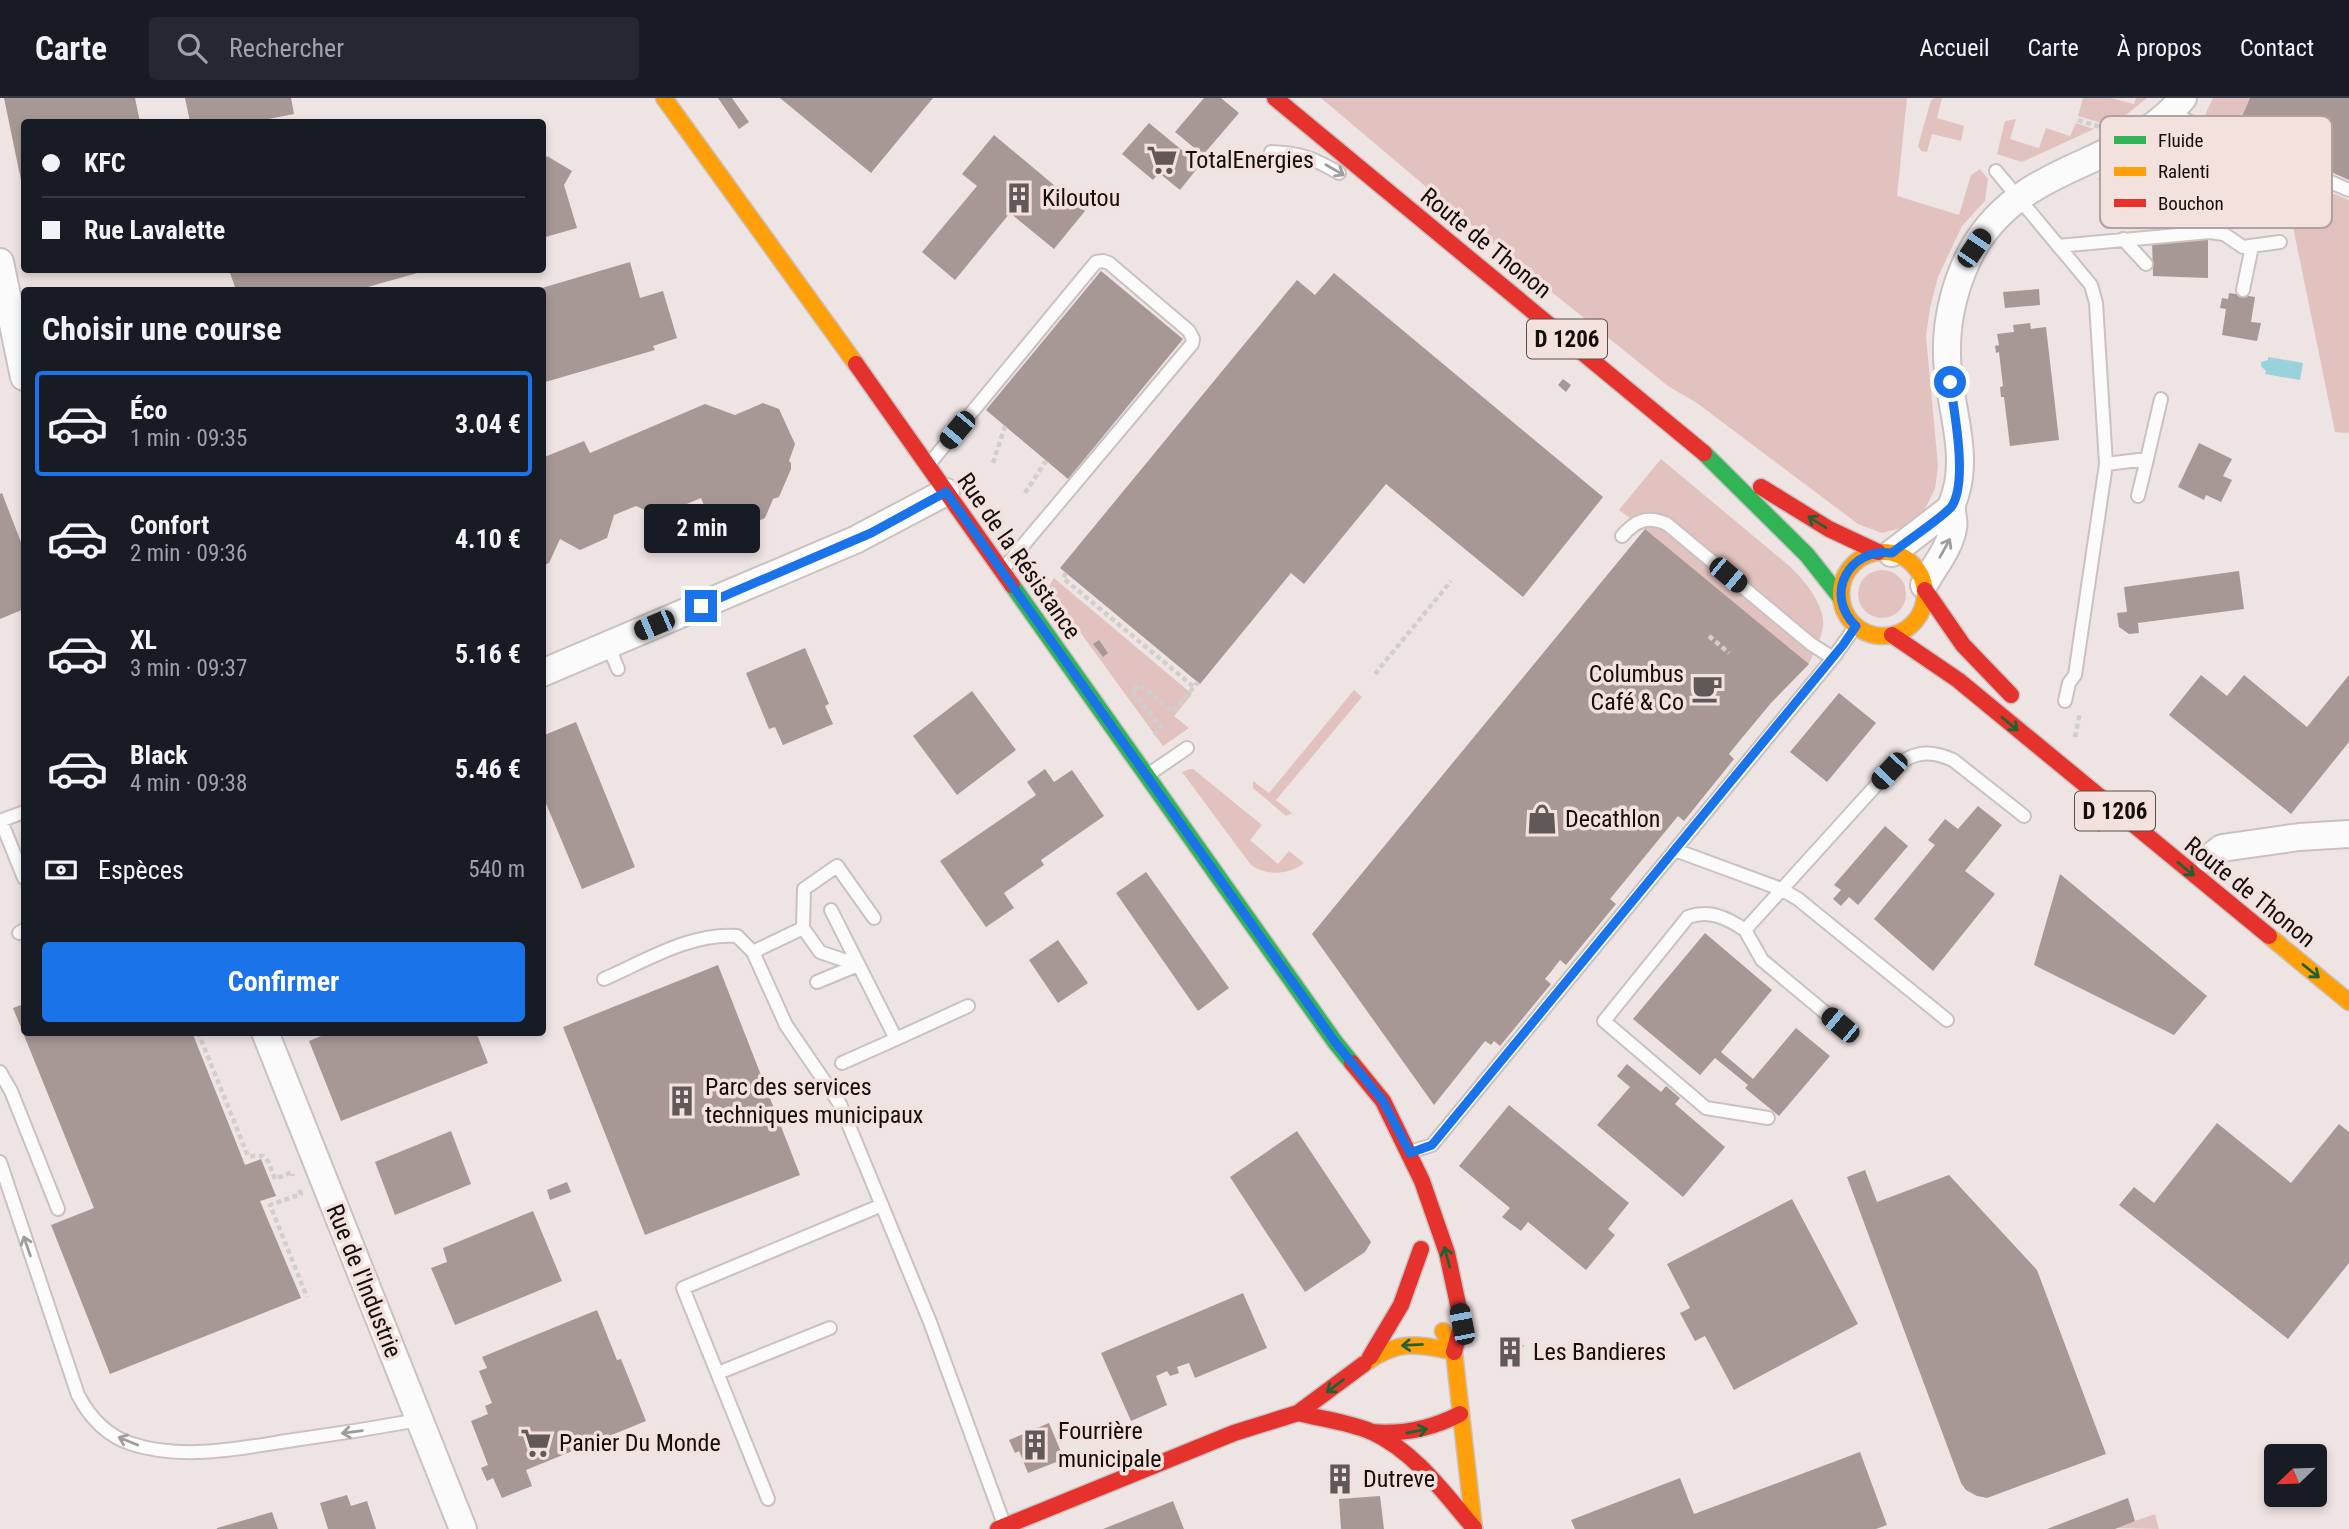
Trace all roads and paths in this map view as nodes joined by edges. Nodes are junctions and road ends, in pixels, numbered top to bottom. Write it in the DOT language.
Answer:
graph roads {
  1 [pos="664,98"];
  2 [pos="1275,98"];
  3 [pos="2177,106"];
  4 [pos="2197,116"];
  5 [pos="2078,120"];
  6 [pos="2100,127"];
  7 [pos="1271,152"];
  8 [pos="2100,155"];
  9 [pos="1996,171"];
  10 [pos="2332,182"];
  11 [pos="2349,190"];
  12 [pos="2018,198"];
  13 [pos="1433,229"];
  14 [pos="2123,239"];
  15 [pos="2280,242"];
  16 [pos="2058,246"];
  17 [pos="2252,246"];
  18 [pos="0,262"];
  19 [pos="2146,264"];
  20 [pos="2243,290"];
  21 [pos="21,363"];
  22 [pos="2161,399"];
  23 [pos="1005,426"];
  24 [pos="1701,450"];
  25 [pos="2147,459"];
  26 [pos="1046,461"];
  27 [pos="993,463"];
  28 [pos="2106,464"];
  29 [pos="927,466"];
  30 [pos="946,492"];
  31 [pos="1025,493"];
  32 [pos="2138,496"];
  33 [pos="1952,507"];
  34 [pos="1622,536"];
  35 [pos="1885,552"];
  36 [pos="1002,570"];
  37 [pos="1066,573"];
  38 [pos="1451,581"];
  39 [pos="1924,587"];
  40 [pos="1841,598"];
  41 [pos="1856,626"];
  42 [pos="1892,635"];
  43 [pos="1709,636"];
  44 [pos="1729,653"];
  45 [pos="1833,658"];
  46 [pos="546,672"];
  47 [pos="1374,674"];
  48 [pos="2065,701"];
  49 [pos="2082,705"];
  50 [pos="2025,709"];
  51 [pos="1187,748"];
  52 [pos="2072,749"];
  53 [pos="1134,758"];
  54 [pos="1147,776"];
  55 [pos="21,813"];
  56 [pos="2024,816"];
  57 [pos="0,821"];
  58 [pos="2349,834"];
  59 [pos="1675,850"];
  60 [pos="2209,859"];
  61 [pos="21,871"];
  62 [pos="1781,889"];
  63 [pos="831,910"];
  64 [pos="874,918"];
  65 [pos="803,928"];
  66 [pos="1745,930"];
  67 [pos="753,952"];
  68 [pos="858,965"];
  69 [pos="604,979"];
  70 [pos="817,982"];
  71 [pos="2349,1002"];
  72 [pos="968,1006"];
  73 [pos="1947,1020"];
  74 [pos="1840,1025"];
  75 [pos="200,1036"];
  76 [pos="267,1036"];
  77 [pos="896,1039"];
  78 [pos="1335,1042"];
  79 [pos="842,1063"];
  80 [pos="0,1072"];
  81 [pos="1352,1086"];
  82 [pos="1768,1118"];
  83 [pos="1410,1153"];
  84 [pos="0,1162"];
  85 [pos="882,1205"];
  86 [pos="58,1209"];
  87 [pos="1427,1272"];
  88 [pos="307,1297"];
  89 [pos="1438,1320"];
  90 [pos="830,1328"];
  91 [pos="1454,1352"];
  92 [pos="1370,1357"];
  93 [pos="718,1373"];
  94 [pos="1298,1413"];
  95 [pos="1460,1413"];
  96 [pos="419,1420"];
  97 [pos="1371,1432"];
  98 [pos="768,1499"];
  99 [pos="1001,1527"];
  100 [pos="1474,1528"];
  101 [pos="463,1529"];
  1 -- 29 [label="street, Rue de la Résistance"];
  2 -- 13 [label="street, Route de Thonon / D 1206"];
  3 -- 4 [label="lane"];
  5 -- 6 [label="path"];
  7 -- 13 [label="lane, one-way"];
  8 -- 12 [label="street"];
  9 -- 12 [label="lane"];
  10 -- 11 [label="lane"];
  12 -- 16 [label="lane"];
  12 -- 33 [label="street"];
  13 -- 24 [label="street, Route de Thonon / D 1206"];
  14 -- 16 [label="lane"];
  14 -- 17 [label="lane"];
  14 -- 19 [label="lane"];
  15 -- 17 [label="lane"];
  16 -- 28 [label="lane"];
  17 -- 20 [label="lane"];
  18 -- 21 [label="street"];
  22 -- 25 [label="lane"];
  23 -- 27 [label="path"];
  35 -- 24 [label="street, Route de Thonon / D 1206, one-way"];
  24 -- 40 [label="street, Route de Thonon / D 1206"];
  25 -- 28 [label="lane"];
  25 -- 32 [label="lane"];
  26 -- 31 [label="path"];
  28 -- 48 [label="lane"];
  29 -- 30 [label="street, Rue de la Résistance"];
  29 -- 36 [label="lane"];
  30 -- 36 [label="street, Rue de la Résistance"];
  30 -- 46 [label="street"];
  33 -- 35 [label="street"];
  39 -- 33 [label="street, one-way"];
  34 -- 45 [label="lane"];
  35 -- 39 [label="street"];
  35 -- 40 [label="street"];
  36 -- 53 [label="street, Rue de la Résistance"];
  37 -- 53 [label="path"];
  38 -- 47 [label="path"];
  39 -- 42 [label="street"];
  39 -- 50 [label="street"];
  40 -- 41 [label="street"];
  41 -- 42 [label="street"];
  41 -- 45 [label="lane"];
  42 -- 71 [label="street, Route de Thonon / D 1206, one-way"];
  43 -- 44 [label="path"];
  45 -- 59 [label="lane"];
  49 -- 52 [label="path"];
  51 -- 54 [label="lane"];
  53 -- 54 [label="street, Rue de la Résistance"];
  54 -- 78 [label="street, Rue de la Résistance"];
  55 -- 57 [label="lane"];
  56 -- 62 [label="lane"];
  57 -- 61 [label="lane"];
  58 -- 60 [label="street"];
  59 -- 62 [label="lane"];
  59 -- 83 [label="lane"];
  62 -- 66 [label="lane"];
  62 -- 73 [label="lane"];
  63 -- 68 [label="lane"];
  64 -- 65 [label="lane"];
  65 -- 67 [label="lane"];
  65 -- 68 [label="lane"];
  66 -- 74 [label="lane"];
  66 -- 82 [label="lane"];
  67 -- 69 [label="lane"];
  67 -- 85 [label="lane"];
  68 -- 70 [label="lane"];
  68 -- 77 [label="lane"];
  72 -- 77 [label="lane"];
  75 -- 88 [label="path"];
  76 -- 96 [label="street, Rue de l'Industrie"];
  77 -- 79 [label="lane"];
  78 -- 81 [label="street, Rue de la Résistance"];
  78 -- 83 [label="street, Rue de la Résistance"];
  80 -- 86 [label="lane"];
  91 -- 83 [label="street, Rue de la Résistance, one-way"];
  96 -- 84 [label="lane, one-way"];
  85 -- 93 [label="lane"];
  85 -- 99 [label="lane"];
  87 -- 92 [label="street"];
  89 -- 91 [label="street, Rue de la Résistance"];
  90 -- 93 [label="lane"];
  91 -- 92 [label="street, one-way"];
  91 -- 95 [label="street, Rue de la Résistance"];
  92 -- 94 [label="street, one-way"];
  93 -- 98 [label="lane"];
  94 -- 97 [label="street"];
  94 -- 99 [label="street"];
  97 -- 95 [label="street, one-way"];
  95 -- 100 [label="street, Rue de la Résistance"];
  96 -- 101 [label="street, Rue de l'Industrie"];
  97 -- 100 [label="street"];
}
